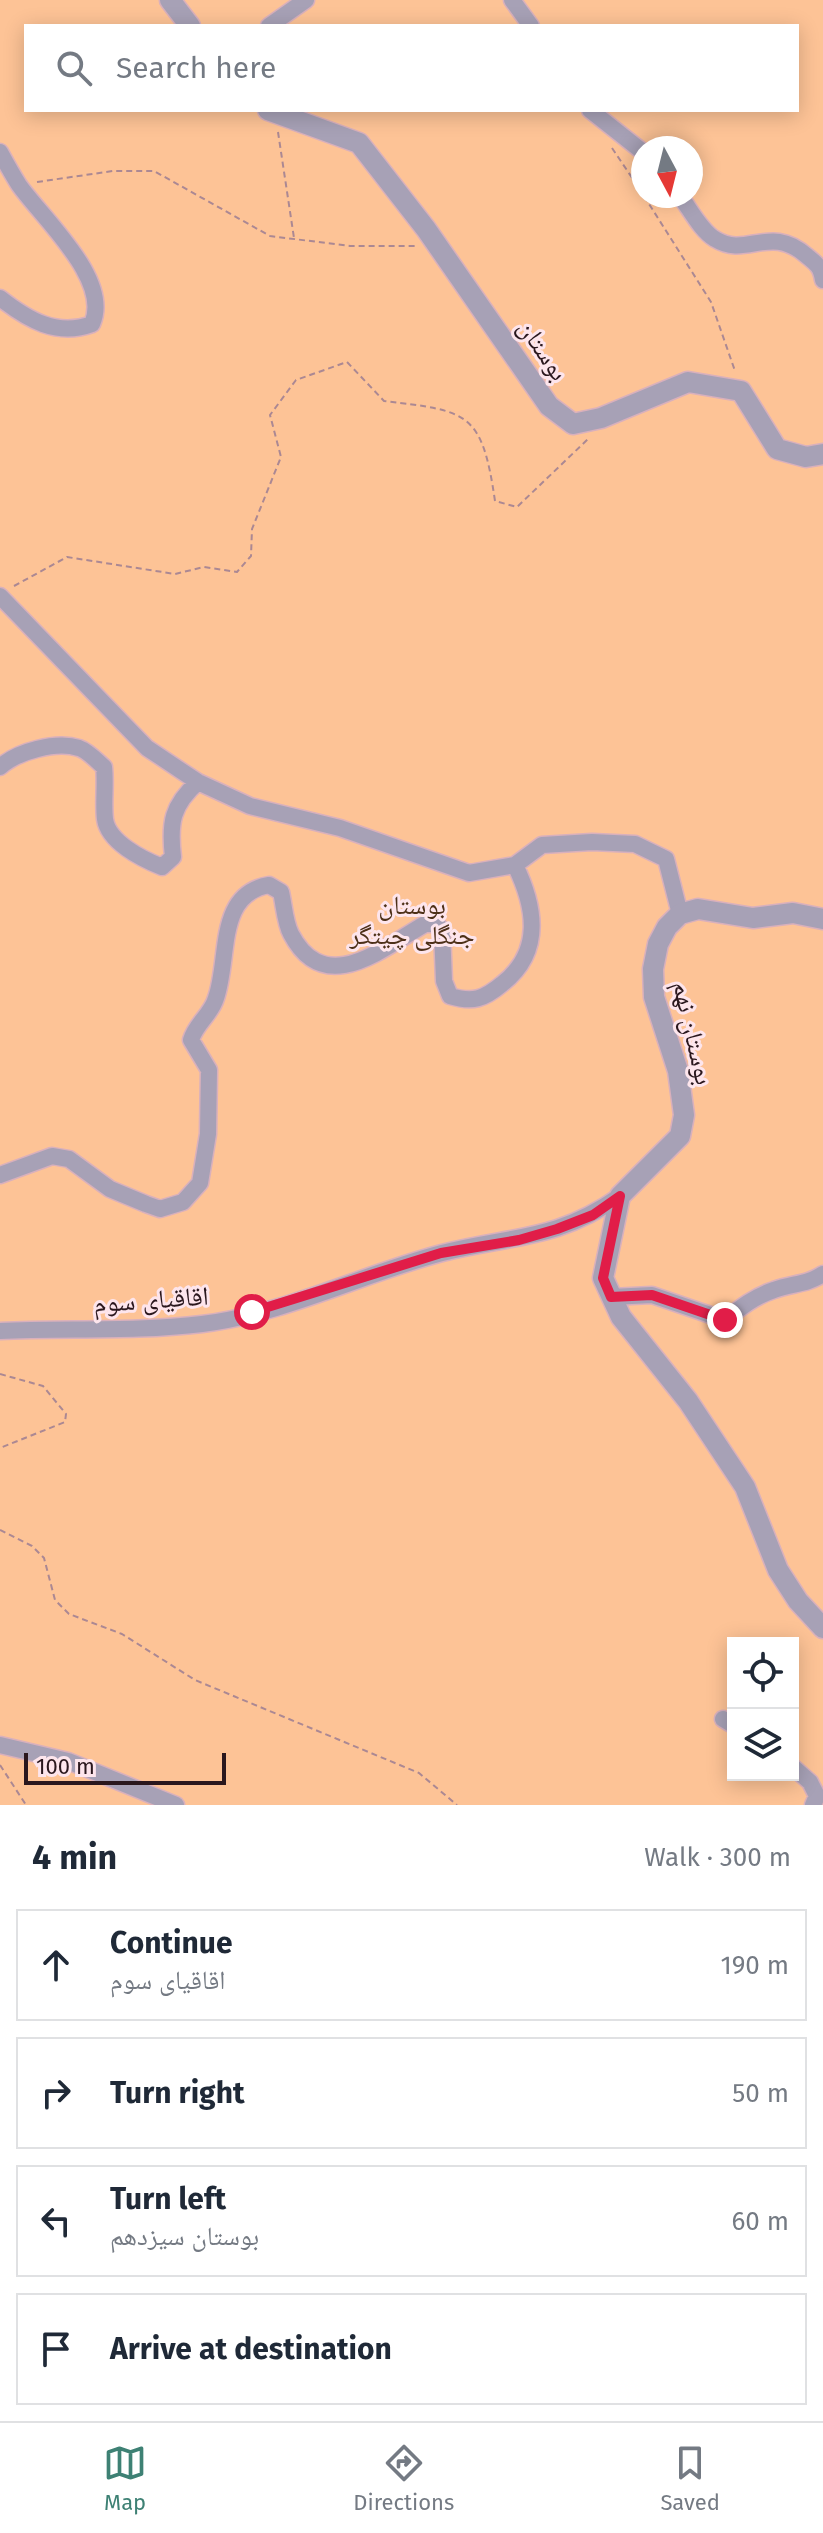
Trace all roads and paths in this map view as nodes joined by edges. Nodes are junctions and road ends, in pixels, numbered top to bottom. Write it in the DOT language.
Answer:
graph roads {
  1 [pos="170,0"];
  2 [pos="306,0"];
  3 [pos="512,0"];
  4 [pos="188,24"];
  5 [pos="272,24"];
  6 [pos="530,24"];
  7 [pos="272,112"];
  8 [pos="593,112"];
  9 [pos="631,142"];
  10 [pos="611,146"];
  11 [pos="0,152"];
  12 [pos="631,176"];
  13 [pos="19,185"];
  14 [pos="652,208"];
  15 [pos="689,208"];
  16 [pos="294,238"];
  17 [pos="438,248"];
  18 [pos="823,280"];
  19 [pos="0,298"];
  20 [pos="741,391"];
  21 [pos="594,433"];
  22 [pos="823,454"];
  23 [pos="0,596"];
  24 [pos="0,767"];
  25 [pos="198,782"];
  26 [pos="515,865"];
  27 [pos="680,914"];
  28 [pos="823,919"];
  29 [pos="0,1175"];
  30 [pos="620,1196"];
  31 [pos="823,1274"];
  32 [pos="611,1297"];
  33 [pos="0,1331"];
  34 [pos="0,1374"];
  35 [pos="0,1448"];
  36 [pos="0,1530"];
  37 [pos="823,1628"];
  38 [pos="0,1745"];
  39 [pos="0,1765"];
  40 [pos="799,1772"];
  41 [pos="26,1805"];
  42 [pos="176,1805"];
  43 [pos="457,1805"];
  44 [pos="813,1805"];
  1 -- 4 [label="street"];
  2 -- 5 [label="street"];
  3 -- 6 [label="street"];
  7 -- 16 [label="path"];
  7 -- 17 [label="street, بوستان"];
  8 -- 9 [label="street"];
  10 -- 12 [label="path"];
  11 -- 13 [label="street"];
  13 -- 16 [label="path"];
  13 -- 19 [label="street"];
  14 -- 20 [label="path"];
  15 -- 18 [label="street"];
  16 -- 17 [label="path"];
  17 -- 20 [label="street, بوستان"];
  20 -- 22 [label="street"];
  21 -- 23 [label="path"];
  23 -- 25 [label="street"];
  24 -- 25 [label="street"];
  25 -- 26 [label="street"];
  26 -- 27 [label="street"];
  26 -- 29 [label="street"];
  27 -- 28 [label="street"];
  27 -- 30 [label="street, بوستان نهم"];
  30 -- 32 [label="street"];
  30 -- 33 [label="street, اقاقیای سوم"];
  31 -- 32 [label="street"];
  32 -- 37 [label="street"];
  34 -- 35 [label="path"];
  36 -- 43 [label="path"];
  38 -- 42 [label="street"];
  39 -- 41 [label="path"];
  40 -- 44 [label="street"];
}
